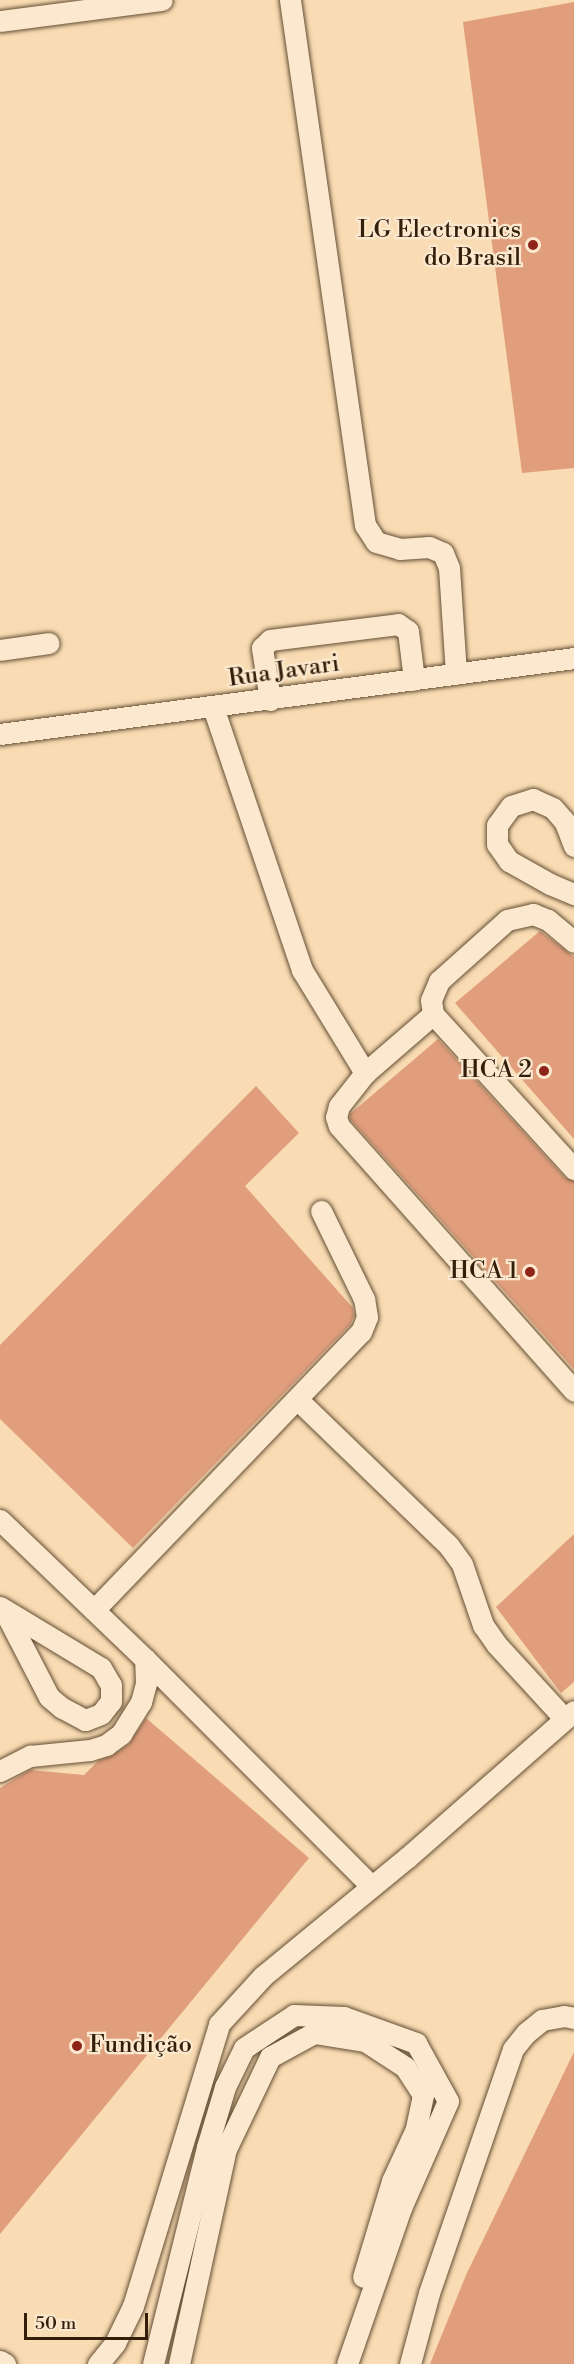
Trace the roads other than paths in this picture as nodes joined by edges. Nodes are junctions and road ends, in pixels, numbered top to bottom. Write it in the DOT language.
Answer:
graph roads {
  1 [pos="162,0"];
  2 [pos="290,0"];
  3 [pos="0,21"];
  4 [pos="49,643"];
  5 [pos="0,650"];
  6 [pos="574,658"];
  7 [pos="456,674"];
  8 [pos="414,680"];
  9 [pos="270,700"];
  10 [pos="213,707"];
  11 [pos="0,734"];
  12 [pos="574,846"];
  13 [pos="574,894"];
  14 [pos="574,942"];
  15 [pos="433,1014"];
  16 [pos="365,1073"];
  17 [pos="574,1169"];
  18 [pos="321,1211"];
  19 [pos="574,1391"];
  20 [pos="297,1399"];
  21 [pos="0,1520"];
  22 [pos="2,1610"];
  23 [pos="94,1610"];
  24 [pos="145,1659"];
  25 [pos="569,1714"];
  26 [pos="0,1771"];
  27 [pos="371,1886"];
  28 [pos="574,2018"];
  29 [pos="0,2361"];
  30 [pos="5,2364"];
  31 [pos="98,2364"];
  32 [pos="153,2364"];
  33 [pos="179,2364"];
  34 [pos="336,2364"];
  35 [pos="347,2364"];
  36 [pos="410,2364"];
  1 -- 3 [label="street"];
  2 -- 7 [label="street"];
  4 -- 5 [label="street"];
  6 -- 7 [label="street, Rua Javari"];
  7 -- 8 [label="street, Rua Javari"];
  8 -- 9 [label="street, Rua Javari"];
  8 -- 9 [label="street"];
  9 -- 10 [label="street, Rua Javari"];
  10 -- 11 [label="street, Rua Javari"];
  10 -- 16 [label="street"];
  12 -- 13 [label="street"];
  14 -- 15 [label="street"];
  15 -- 16 [label="street"];
  15 -- 17 [label="street"];
  16 -- 19 [label="street"];
  18 -- 20 [label="street"];
  20 -- 23 [label="street"];
  20 -- 25 [label="street"];
  21 -- 23 [label="street"];
  22 -- 22 [label="street"];
  23 -- 24 [label="street"];
  24 -- 26 [label="street"];
  24 -- 27 [label="street"];
  25 -- 27 [label="street"];
  27 -- 31 [label="street"];
  28 -- 36 [label="street"];
  29 -- 30 [label="street"];
  32 -- 35 [label="street"];
  33 -- 34 [label="street"];
}
